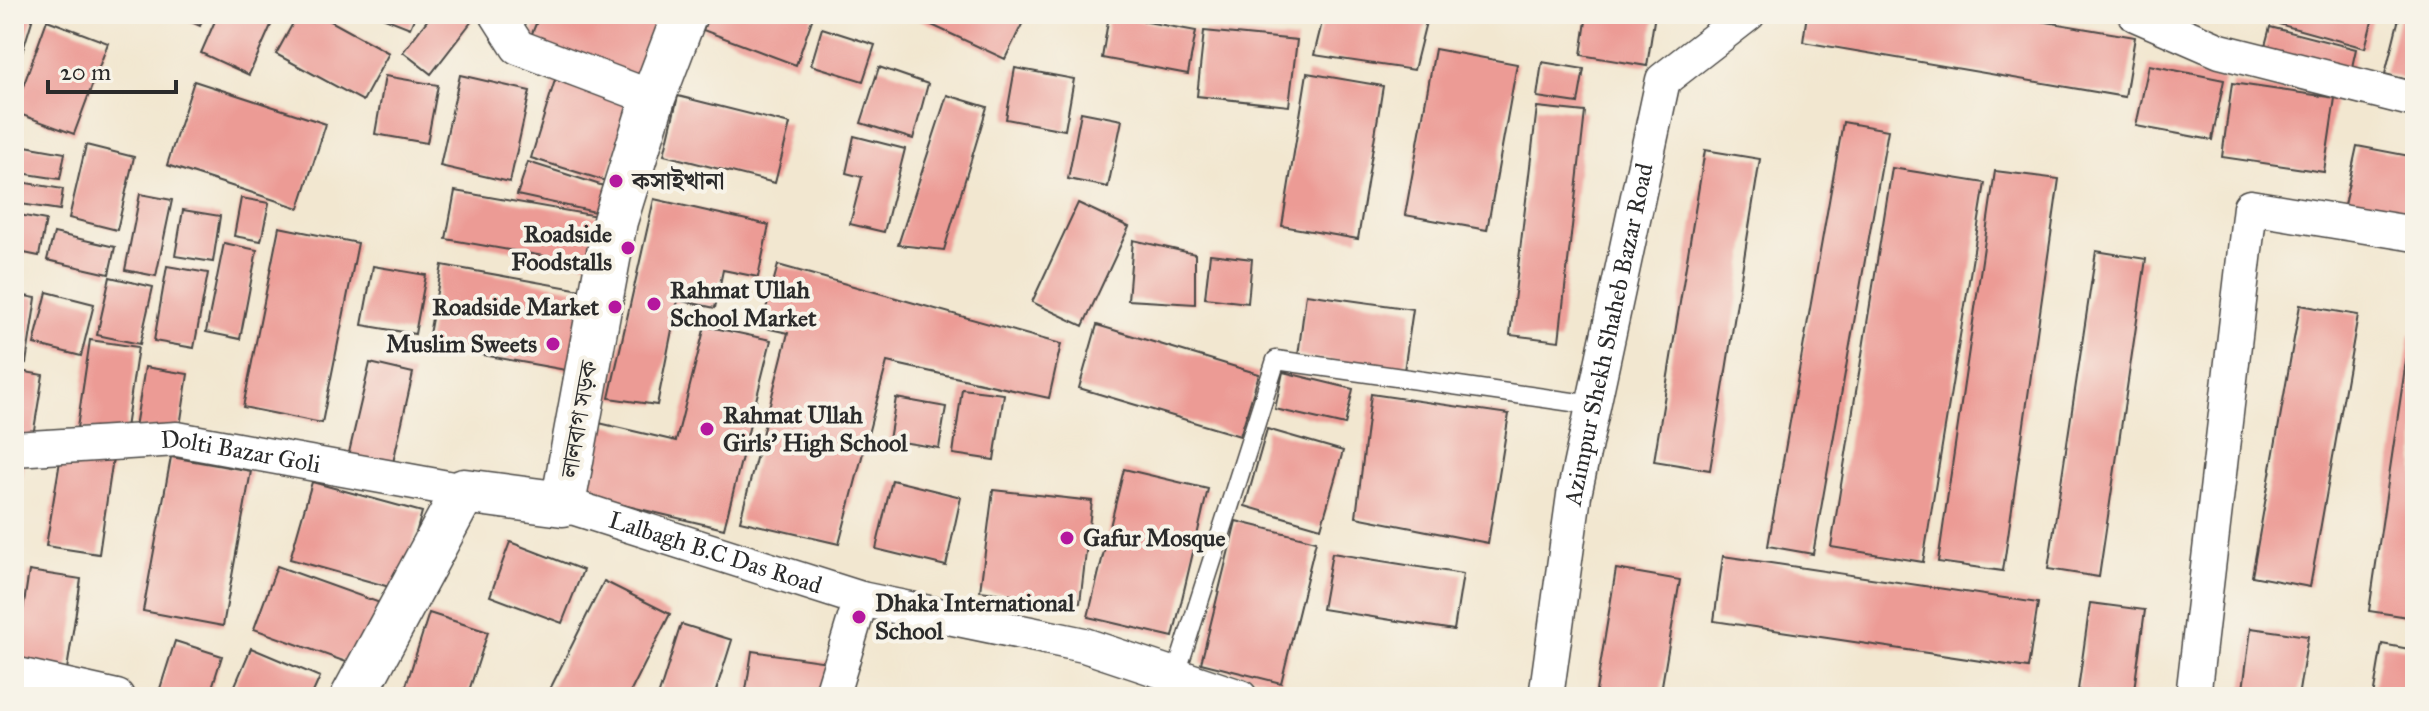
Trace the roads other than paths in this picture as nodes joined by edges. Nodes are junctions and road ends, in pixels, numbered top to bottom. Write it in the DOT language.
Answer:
graph roads {
  1 [pos="497,14"];
  2 [pos="685,14"];
  3 [pos="1748,14"];
  4 [pos="2135,14"];
  5 [pos="653,98"];
  6 [pos="2415,100"];
  7 [pos="2415,234"];
  8 [pos="1593,405"];
  9 [pos="14,449"];
  10 [pos="464,491"];
  11 [pos="563,504"];
  12 [pos="861,599"];
  13 [pos="14,674"];
  14 [pos="1176,674"];
  15 [pos="117,697"];
  16 [pos="353,697"];
  17 [pos="831,697"];
  18 [pos="1240,697"];
  19 [pos="1546,697"];
  20 [pos="2193,697"];
  1 -- 5 [label="street"];
  2 -- 5 [label="street, লালবাগ সড়ক"];
  3 -- 8 [label="street, Azimpur Shekh Shaheb Bazar Road"];
  4 -- 6 [label="street"];
  5 -- 11 [label="street, লালবাগ সড়ক"];
  7 -- 20 [label="street"];
  8 -- 14 [label="lane"];
  8 -- 19 [label="street, Azimpur Shekh Shaheb Bazar Road"];
  9 -- 10 [label="street, Dolti Bazar Goli"];
  10 -- 11 [label="street, লালবাগ সড়ক"];
  10 -- 16 [label="street"];
  11 -- 12 [label="street, Lalbagh B.C Das Road"];
  12 -- 14 [label="street, Lalbagh B.C Das Road"];
  12 -- 17 [label="street"];
  13 -- 15 [label="street"];
  14 -- 18 [label="street, Lalbagh B.C Das Road"];
}
